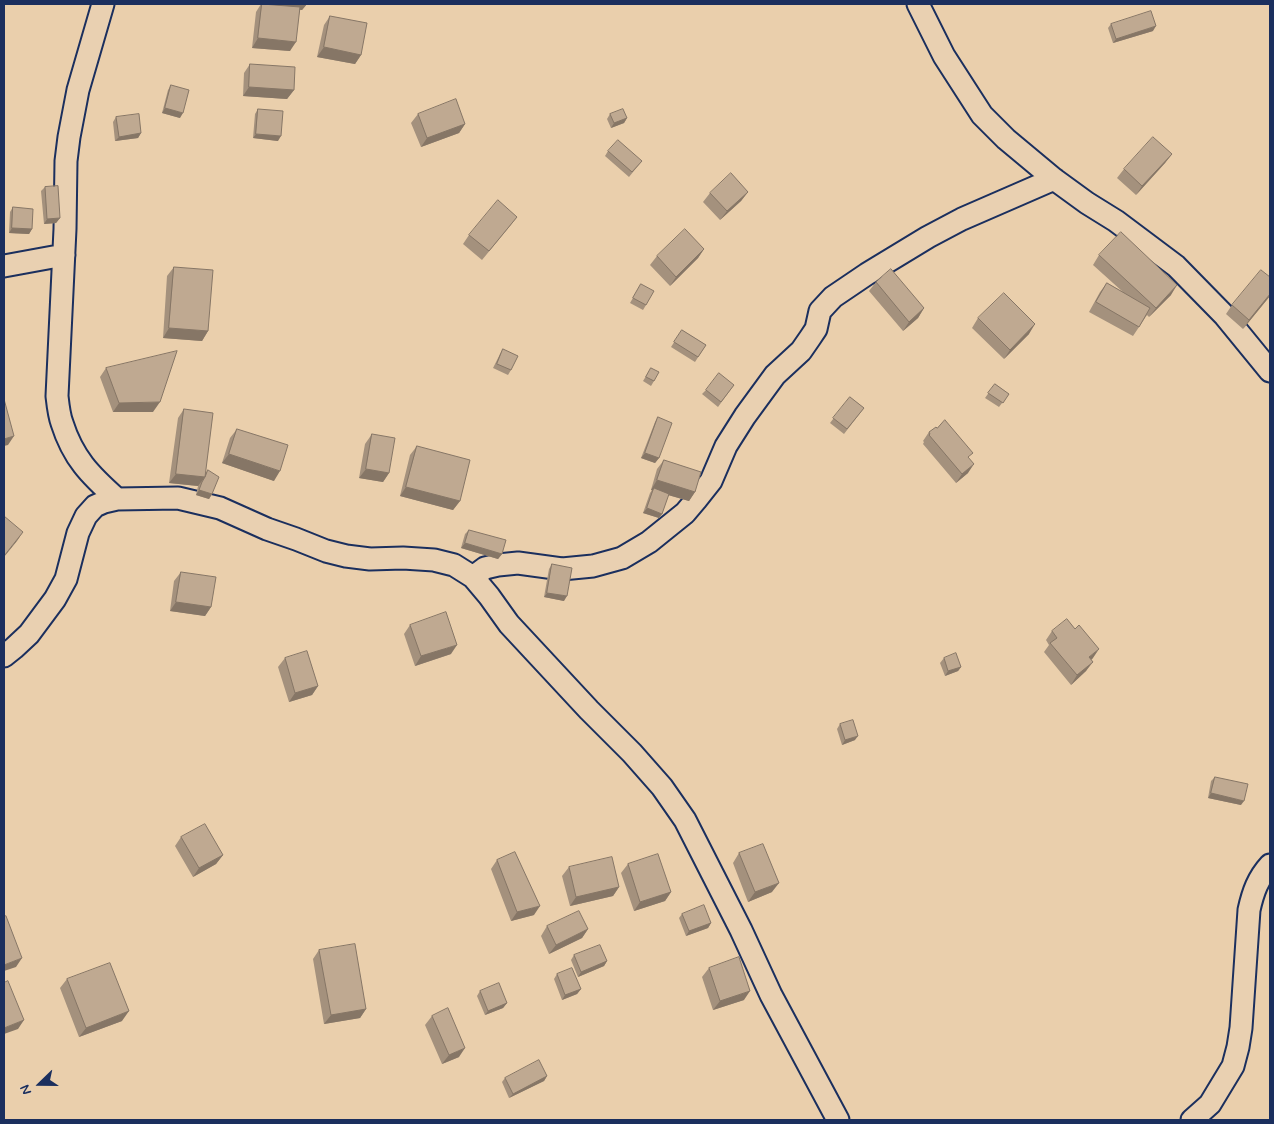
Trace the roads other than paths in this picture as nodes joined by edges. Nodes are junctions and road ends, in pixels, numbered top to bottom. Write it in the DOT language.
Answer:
graph roads {
  1 [pos="103,4"];
  2 [pos="918,4"];
  3 [pos="1054,179"];
  4 [pos="64,255"];
  5 [pos="4,266"];
  6 [pos="1270,371"];
  7 [pos="117,499"];
  8 [pos="473,577"];
  9 [pos="4,656"];
  10 [pos="1270,865"];
  11 [pos="838,1120"];
  12 [pos="1192,1120"];
  1 -- 4 [label="street"];
  2 -- 3 [label="street"];
  3 -- 6 [label="street"];
  3 -- 8 [label="street"];
  4 -- 5 [label="street"];
  4 -- 7 [label="street"];
  7 -- 8 [label="street"];
  7 -- 9 [label="street"];
  8 -- 11 [label="street"];
  10 -- 12 [label="street"];
}
